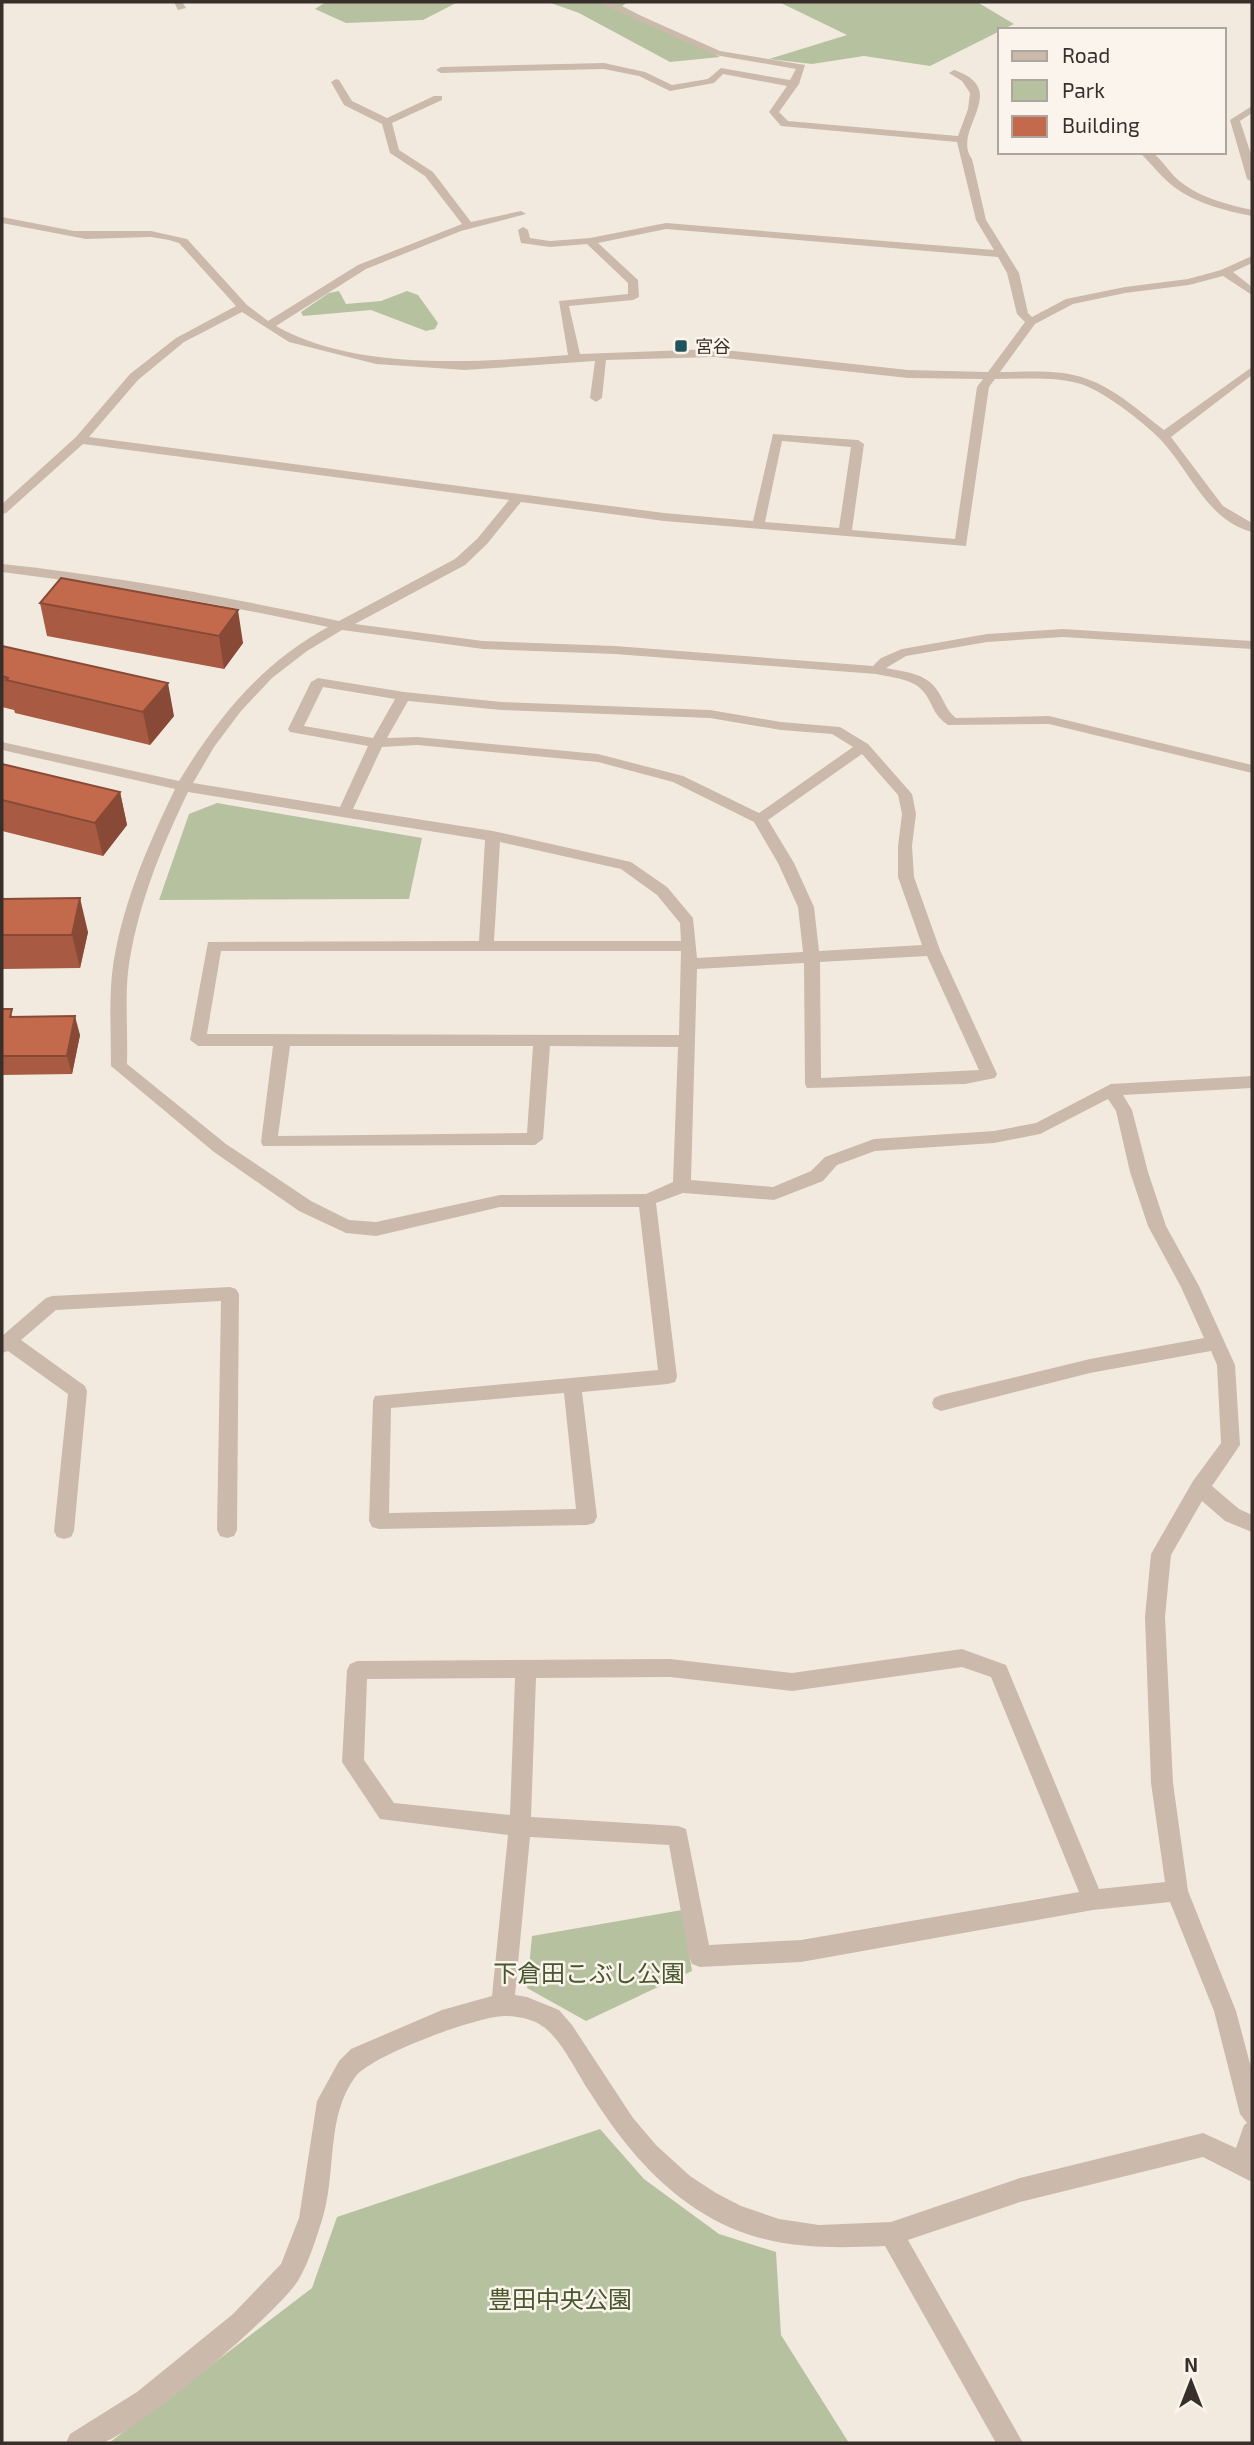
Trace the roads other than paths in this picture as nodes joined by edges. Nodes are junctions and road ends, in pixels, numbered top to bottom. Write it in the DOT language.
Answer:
graph roads {
  1 [pos="603,2"];
  2 [pos="441,70"];
  3 [pos="954,73"];
  4 [pos="336,82"];
  5 [pos="793,84"];
  6 [pos="438,99"];
  7 [pos="1252,109"];
  8 [pos="387,122"];
  9 [pos="962,139"];
  10 [pos="1148,154"];
  11 [pos="1249,160"];
  12 [pos="1252,179"];
  13 [pos="1252,213"];
  14 [pos="521,214"];
  15 [pos="2,220"];
  16 [pos="468,225"];
  17 [pos="523,230"];
  18 [pos="590,241"];
  19 [pos="1003,254"];
  20 [pos="1252,259"];
  21 [pos="1225,272"];
  22 [pos="1252,292"];
  23 [pos="243,307"];
  24 [pos="1031,321"];
  25 [pos="268,326"];
  26 [pos="601,357"];
  27 [pos="575,358"];
  28 [pos="1252,370"];
  29 [pos="991,377"];
  30 [pos="596,398"];
  31 [pos="1164,436"];
  32 [pos="80,440"];
  33 [pos="517,499"];
  34 [pos="2,510"];
  35 [pos="758,526"];
  36 [pos="1252,528"];
  37 [pos="845,534"];
  38 [pos="2,568"];
  39 [pos="343,626"];
  40 [pos="1252,645"];
  41 [pos="876,670"];
  42 [pos="404,696"];
  43 [pos="377,743"];
  44 [pos="2,746"];
  45 [pos="863,747"];
  46 [pos="1252,769"];
  47 [pos="181,786"];
  48 [pos="345,811"];
  49 [pos="760,819"];
  50 [pos="493,836"];
  51 [pos="486,946"];
  52 [pos="689,946"];
  53 [pos="932,950"];
  54 [pos="812,958"];
  55 [pos="690,964"];
  56 [pos="542,1040"];
  57 [pos="282,1041"];
  58 [pos="685,1041"];
  59 [pos="1252,1082"];
  60 [pos="1111,1090"];
  61 [pos="682,1186"];
  62 [pos="647,1200"];
  63 [pos="1216,1343"];
  64 [pos="5,1344"];
  65 [pos="572,1384"];
  66 [pos="941,1403"];
  67 [pos="1200,1487"];
  68 [pos="1252,1524"];
  69 [pos="227,1530"];
  70 [pos="64,1531"];
  71 [pos="526,1669"];
  72 [pos="520,1826"];
  73 [pos="1177,1891"];
  74 [pos="1093,1900"];
  75 [pos="503,2005"];
  76 [pos="1252,2113"];
  77 [pos="1252,2133"];
  78 [pos="1248,2166"];
  79 [pos="891,2234"];
  80 [pos="79,2443"];
  81 [pos="1010,2443"];
  1 -- 5 [label="street"];
  2 -- 5 [label="street"];
  3 -- 9 [label="street"];
  4 -- 8 [label="street"];
  5 -- 9 [label="street"];
  6 -- 8 [label="street"];
  7 -- 11 [label="street"];
  8 -- 16 [label="street"];
  9 -- 19 [label="street"];
  10 -- 13 [label="street"];
  11 -- 12 [label="street"];
  14 -- 16 [label="street"];
  15 -- 23 [label="street"];
  16 -- 25 [label="street"];
  17 -- 18 [label="street"];
  18 -- 19 [label="street"];
  18 -- 27 [label="street"];
  19 -- 24 [label="street"];
  20 -- 21 [label="street"];
  21 -- 22 [label="street"];
  21 -- 24 [label="street"];
  23 -- 25 [label="street"];
  23 -- 32 [label="street"];
  24 -- 29 [label="street"];
  25 -- 27 [label="street"];
  26 -- 27 [label="street"];
  26 -- 29 [label="street"];
  26 -- 30 [label="street"];
  28 -- 31 [label="street"];
  29 -- 31 [label="street"];
  29 -- 37 [label="street"];
  31 -- 36 [label="street"];
  32 -- 33 [label="street"];
  32 -- 34 [label="street"];
  33 -- 35 [label="street"];
  33 -- 39 [label="street"];
  35 -- 37 [label="street"];
  35 -- 37 [label="street"];
  38 -- 39 [label="street"];
  39 -- 41 [label="street"];
  39 -- 47 [label="street"];
  40 -- 41 [label="street"];
  41 -- 46 [label="street"];
  42 -- 43 [label="street"];
  42 -- 43 [label="street"];
  42 -- 45 [label="street"];
  43 -- 48 [label="street"];
  43 -- 49 [label="street"];
  44 -- 47 [label="street"];
  45 -- 49 [label="street"];
  45 -- 53 [label="street"];
  47 -- 48 [label="street"];
  47 -- 62 [label="street"];
  48 -- 50 [label="street"];
  49 -- 54 [label="street"];
  50 -- 51 [label="street"];
  50 -- 52 [label="street"];
  51 -- 52 [label="street"];
  51 -- 57 [label="street"];
  52 -- 55 [label="street"];
  53 -- 54 [label="street"];
  53 -- 54 [label="street"];
  54 -- 55 [label="street"];
  55 -- 58 [label="street"];
  56 -- 57 [label="street"];
  56 -- 57 [label="street"];
  56 -- 58 [label="street"];
  58 -- 61 [label="street"];
  59 -- 60 [label="street"];
  60 -- 61 [label="street"];
  60 -- 63 [label="street"];
  61 -- 62 [label="street"];
  62 -- 65 [label="street"];
  63 -- 66 [label="street"];
  63 -- 67 [label="street"];
  64 -- 69 [label="street"];
  64 -- 70 [label="street"];
  65 -- 65 [label="street"];
  67 -- 68 [label="street"];
  67 -- 73 [label="street"];
  71 -- 72 [label="street"];
  71 -- 72 [label="street"];
  71 -- 74 [label="street"];
  72 -- 74 [label="street"];
  72 -- 75 [label="street"];
  73 -- 74 [label="street"];
  73 -- 76 [label="street"];
  75 -- 79 [label="street"];
  75 -- 80 [label="street"];
  77 -- 78 [label="street"];
  78 -- 79 [label="street"];
  79 -- 81 [label="street"];
}
